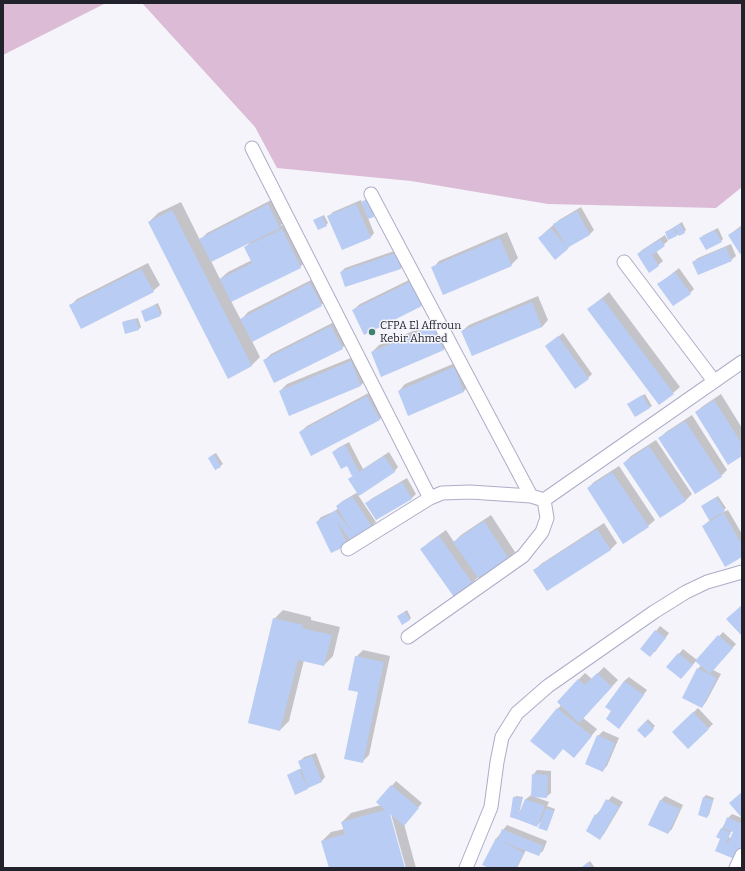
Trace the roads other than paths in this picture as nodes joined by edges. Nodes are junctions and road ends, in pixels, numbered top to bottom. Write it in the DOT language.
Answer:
graph roads {
  1 [pos="252,148"];
  2 [pos="371,194"];
  3 [pos="624,262"];
  4 [pos="742,362"];
  5 [pos="714,381"];
  6 [pos="531,496"];
  7 [pos="430,498"];
  8 [pos="544,500"];
  9 [pos="348,549"];
  10 [pos="742,572"];
  11 [pos="408,637"];
  12 [pos="742,855"];
  13 [pos="466,868"];
  14 [pos="736,868"];
  1 -- 7 [label="street"];
  2 -- 6 [label="street"];
  3 -- 5 [label="street"];
  4 -- 5 [label="street"];
  5 -- 8 [label="street"];
  6 -- 7 [label="street"];
  6 -- 8 [label="street"];
  7 -- 9 [label="street"];
  8 -- 11 [label="street"];
  10 -- 13 [label="street"];
  12 -- 14 [label="street"];
}
